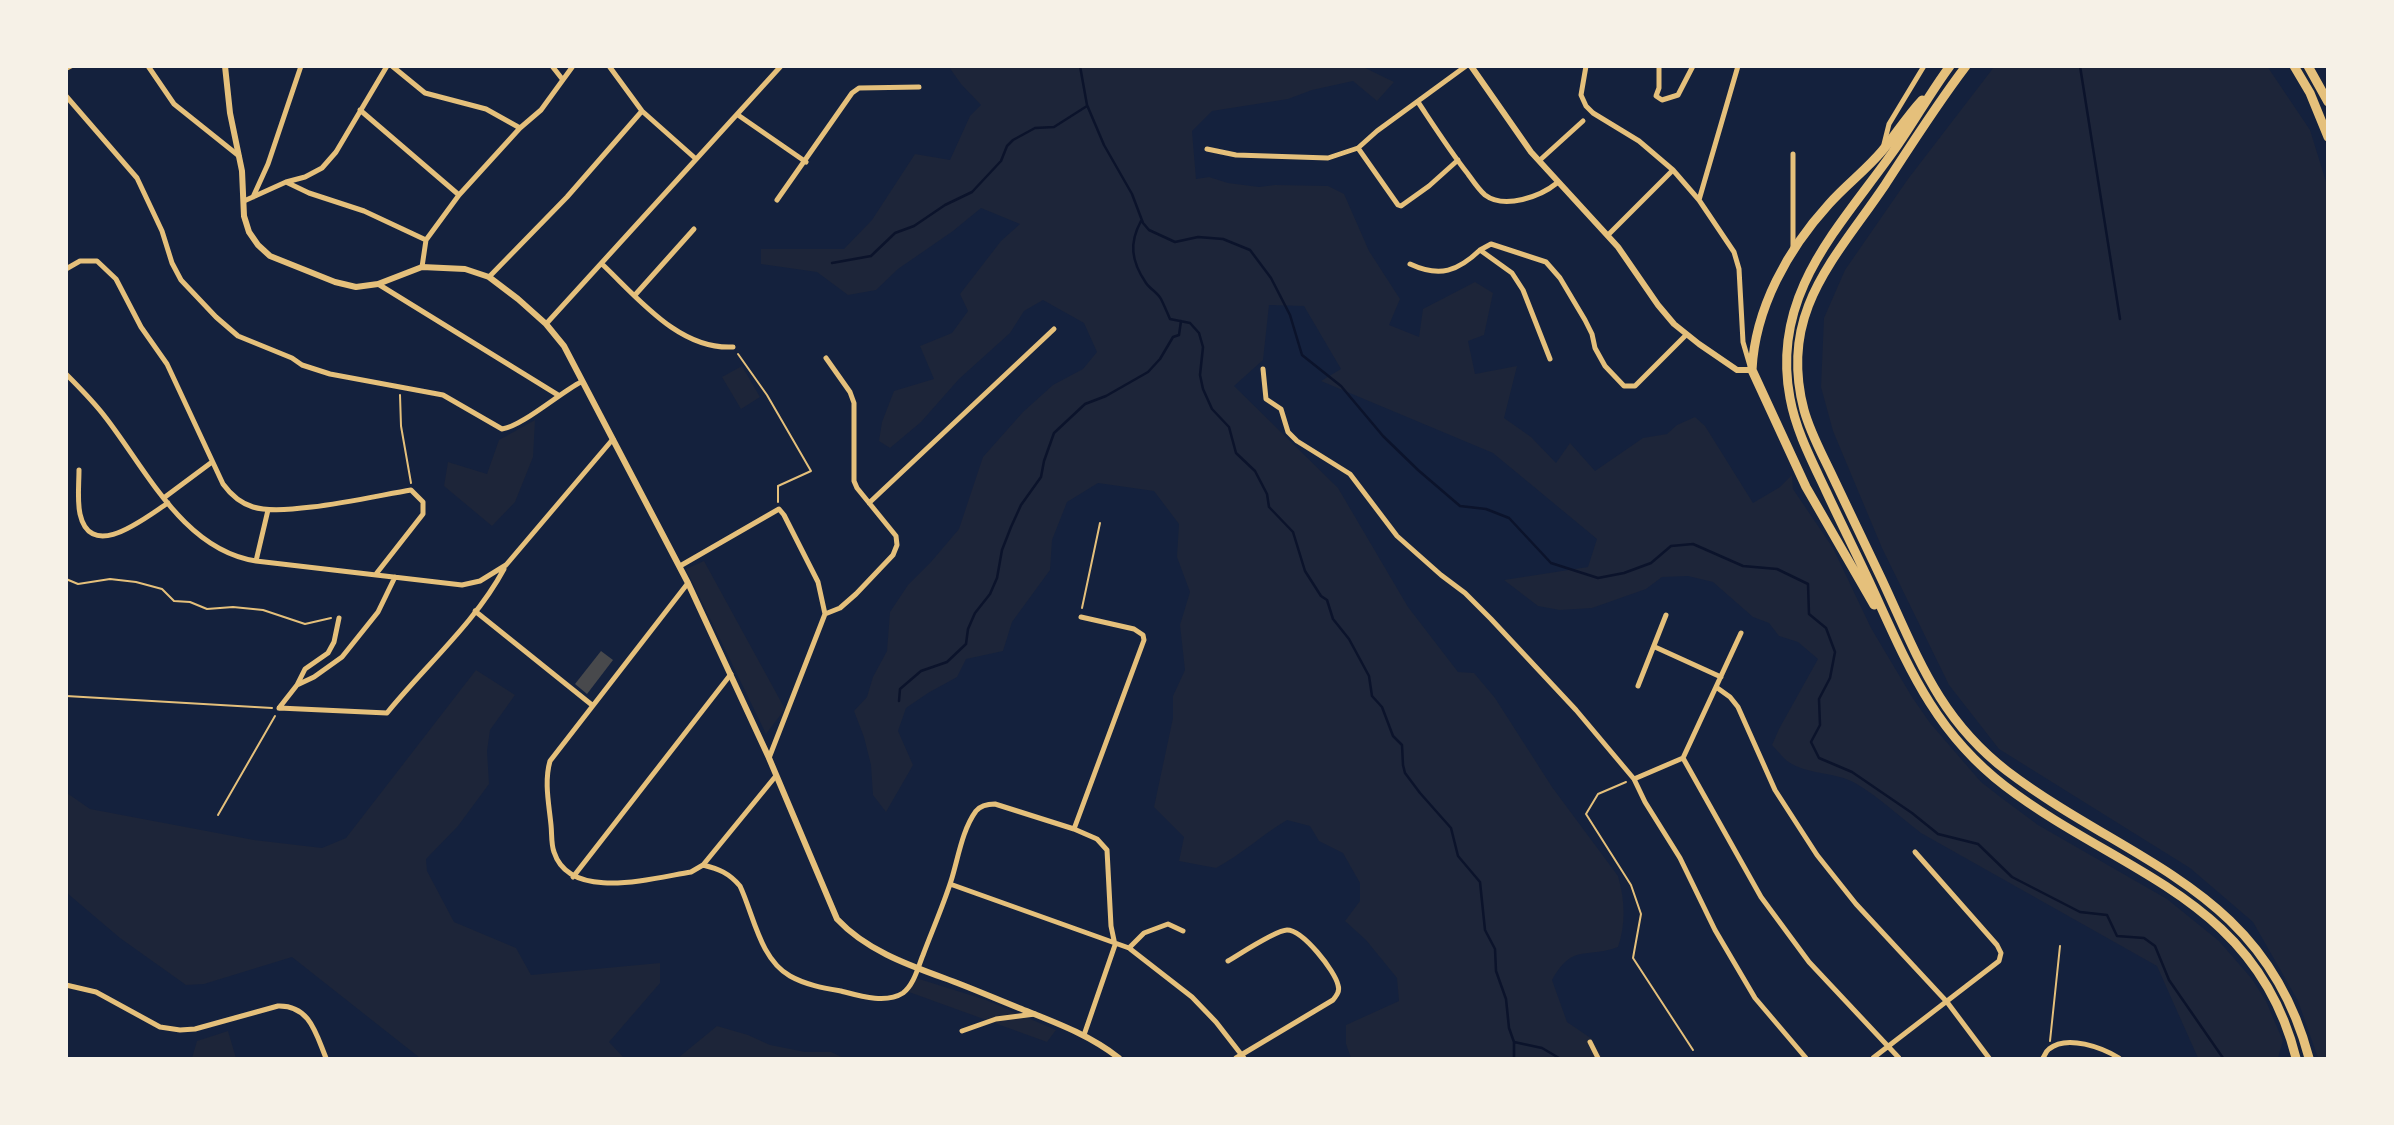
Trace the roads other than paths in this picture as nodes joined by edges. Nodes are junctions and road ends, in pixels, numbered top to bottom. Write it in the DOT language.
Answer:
graph roads {
  1 [pos="148,66"];
  2 [pos="225,66"];
  3 [pos="301,66"];
  4 [pos="390,66"];
  5 [pos="552,66"];
  6 [pos="573,66"];
  7 [pos="610,66"];
  8 [pos="781,66"];
  9 [pos="1469,66"];
  10 [pos="1586,66"];
  11 [pos="1659,66"];
  12 [pos="1693,66"];
  13 [pos="1738,66"];
  14 [pos="1924,66"];
  15 [pos="1951,66"];
  16 [pos="1966,66"];
  17 [pos="2294,66"];
  18 [pos="2308,66"];
  19 [pos="563,80"];
  20 [pos="1938,83"];
  21 [pos="919,87"];
  22 [pos="66,96"];
  23 [pos="1418,102"];
  24 [pos="2328,102"];
  25 [pos="360,110"];
  26 [pos="642,111"];
  27 [pos="738,115"];
  28 [pos="1583,121"];
  29 [pos="520,128"];
  30 [pos="2328,137"];
  31 [pos="1358,148"];
  32 [pos="1207,149"];
  33 [pos="1883,150"];
  34 [pos="1793,154"];
  35 [pos="239,156"];
  36 [pos="696,159"];
  37 [pos="1458,160"];
  38 [pos="1540,160"];
  39 [pos="806,162"];
  40 [pos="1672,170"];
  41 [pos="286,183"];
  42 [pos="1557,183"];
  43 [pos="459,195"];
  44 [pos="253,197"];
  45 [pos="777,200"];
  46 [pos="1699,200"];
  47 [pos="244,201"];
  48 [pos="694,229"];
  49 [pos="1608,235"];
  50 [pos="426,240"];
  51 [pos="1480,250"];
  52 [pos="1793,253"];
  53 [pos="602,264"];
  54 [pos="1410,264"];
  55 [pos="422,267"];
  56 [pos="66,269"];
  57 [pos="489,277"];
  58 [pos="378,284"];
  59 [pos="635,295"];
  60 [pos="546,324"];
  61 [pos="1054,329"];
  62 [pos="1686,335"];
  63 [pos="733,347"];
  64 [pos="826,358"];
  65 [pos="1550,359"];
  66 [pos="1264,369"];
  67 [pos="1752,370"];
  68 [pos="66,374"];
  69 [pos="582,382"];
  70 [pos="558,395"];
  71 [pos="613,439"];
  72 [pos="212,462"];
  73 [pos="79,470"];
  74 [pos="166,500"];
  75 [pos="869,503"];
  76 [pos="268,510"];
  77 [pos="256,561"];
  78 [pos="506,565"];
  79 [pos="680,566"];
  80 [pos="376,574"];
  81 [pos="395,577"];
  82 [pos="688,583"];
  83 [pos="475,611"];
  84 [pos="825,614"];
  85 [pos="1666,615"];
  86 [pos="1081,617"];
  87 [pos="339,618"];
  88 [pos="1741,633"];
  89 [pos="1896,639"];
  90 [pos="1654,647"];
  91 [pos="731,674"];
  92 [pos="1721,677"];
  93 [pos="297,685"];
  94 [pos="1638,686"];
  95 [pos="1716,687"];
  96 [pos="592,705"];
  97 [pos="769,758"];
  98 [pos="1683,758"];
  99 [pos="775,777"];
  100 [pos="1634,779"];
  101 [pos="1074,830"];
  102 [pos="1915,852"];
  103 [pos="703,865"];
  104 [pos="573,877"];
  105 [pos="950,884"];
  106 [pos="1183,931"];
  107 [pos="1115,945"];
  108 [pos="1129,948"];
  109 [pos="1228,961"];
  110 [pos="918,969"];
  111 [pos="66,985"];
  112 [pos="1947,1002"];
  113 [pos="1035,1014"];
  114 [pos="962,1031"];
  115 [pos="1084,1035"];
  116 [pos="1590,1042"];
  117 [pos="1888,1046"];
  118 [pos="1240,1057"];
  119 [pos="326,1059"];
  120 [pos="1119,1059"];
  121 [pos="1598,1059"];
  122 [pos="1806,1059"];
  123 [pos="1873,1059"];
  124 [pos="1899,1059"];
  125 [pos="1989,1059"];
  126 [pos="2043,1059"];
  127 [pos="2119,1059"];
  128 [pos="2296,1059"];
  129 [pos="2309,1059"];
  1 -- 35 [label="street"];
  2 -- 35 [label="street"];
  3 -- 44 [label="street"];
  4 -- 25 [label="street"];
  4 -- 29 [label="street"];
  5 -- 19 [label="street"];
  6 -- 19 [label="street"];
  7 -- 26 [label="street"];
  8 -- 27 [label="street"];
  9 -- 23 [label="street"];
  9 -- 38 [label="street"];
  10 -- 40 [label="street"];
  11 -- 12 [label="street"];
  13 -- 46 [label="street"];
  14 -- 33 [label="street"];
  15 -- 20 [label="highway"];
  16 -- 129 [label="highway"];
  17 -- 30 [label="highway"];
  18 -- 24 [label="highway"];
  19 -- 29 [label="street"];
  20 -- 33 [label="highway"];
  20 -- 89 [label="highway"];
  21 -- 39 [label="street"];
  22 -- 70 [label="street"];
  23 -- 31 [label="street"];
  23 -- 37 [label="street"];
  25 -- 41 [label="street"];
  25 -- 43 [label="street"];
  26 -- 36 [label="street"];
  26 -- 57 [label="street"];
  27 -- 36 [label="street"];
  27 -- 39 [label="street"];
  28 -- 38 [label="street"];
  29 -- 43 [label="street"];
  31 -- 32 [label="street"];
  31 -- 37 [label="street"];
  33 -- 52 [label="highway"];
  34 -- 52 [label="street"];
  35 -- 47 [label="street"];
  36 -- 53 [label="street"];
  37 -- 42 [label="street"];
  38 -- 42 [label="street"];
  39 -- 45 [label="street"];
  40 -- 46 [label="street"];
  40 -- 49 [label="street"];
  41 -- 44 [label="street"];
  41 -- 50 [label="street"];
  42 -- 49 [label="street"];
  43 -- 50 [label="street"];
  44 -- 47 [label="street"];
  46 -- 67 [label="street"];
  47 -- 58 [label="street"];
  48 -- 59 [label="street"];
  49 -- 62 [label="street"];
  50 -- 55 [label="street"];
  51 -- 54 [label="street"];
  51 -- 62 [label="street"];
  51 -- 65 [label="street"];
  52 -- 67 [label="highway"];
  53 -- 59 [label="street"];
  53 -- 60 [label="street"];
  55 -- 57 [label="street"];
  55 -- 58 [label="street"];
  56 -- 72 [label="street"];
  57 -- 60 [label="street"];
  58 -- 70 [label="street"];
  59 -- 63 [label="street"];
  60 -- 69 [label="street"];
  61 -- 75 [label="street"];
  62 -- 67 [label="street"];
  64 -- 75 [label="street"];
  66 -- 100 [label="street"];
  67 -- 89 [label="highway"];
  68 -- 74 [label="street"];
  69 -- 70 [label="street"];
  69 -- 71 [label="street"];
  71 -- 78 [label="street"];
  71 -- 79 [label="street"];
  72 -- 74 [label="street"];
  72 -- 76 [label="street"];
  73 -- 74 [label="street"];
  74 -- 77 [label="street"];
  75 -- 84 [label="street"];
  76 -- 77 [label="street"];
  76 -- 80 [label="street"];
  77 -- 80 [label="street"];
  78 -- 81 [label="street"];
  78 -- 83 [label="street"];
  79 -- 82 [label="street"];
  79 -- 84 [label="street"];
  80 -- 81 [label="street"];
  81 -- 93 [label="street"];
  82 -- 91 [label="street"];
  82 -- 96 [label="street"];
  83 -- 93 [label="street"];
  83 -- 96 [label="street"];
  84 -- 97 [label="street"];
  85 -- 90 [label="street"];
  86 -- 101 [label="street"];
  87 -- 93 [label="street"];
  88 -- 92 [label="street"];
  89 -- 128 [label="highway"];
  90 -- 92 [label="street"];
  90 -- 94 [label="street"];
  91 -- 97 [label="street"];
  91 -- 104 [label="street"];
  92 -- 95 [label="street"];
  95 -- 98 [label="street"];
  95 -- 112 [label="street"];
  96 -- 104 [label="street"];
  97 -- 99 [label="street"];
  98 -- 100 [label="street"];
  98 -- 117 [label="street"];
  99 -- 103 [label="street"];
  99 -- 110 [label="street"];
  100 -- 122 [label="street"];
  101 -- 105 [label="street"];
  101 -- 107 [label="street"];
  102 -- 112 [label="street"];
  103 -- 104 [label="street"];
  103 -- 110 [label="street"];
  105 -- 107 [label="street"];
  105 -- 110 [label="street"];
  106 -- 108 [label="street"];
  107 -- 108 [label="street"];
  107 -- 115 [label="street"];
  108 -- 118 [label="street"];
  109 -- 118 [label="street"];
  110 -- 113 [label="street"];
  111 -- 119 [label="street"];
  112 -- 117 [label="street"];
  112 -- 125 [label="street"];
  113 -- 114 [label="street"];
  113 -- 115 [label="street"];
  115 -- 120 [label="street"];
  116 -- 121 [label="street"];
  117 -- 123 [label="street"];
  117 -- 124 [label="street"];
  126 -- 127 [label="street"];
}
